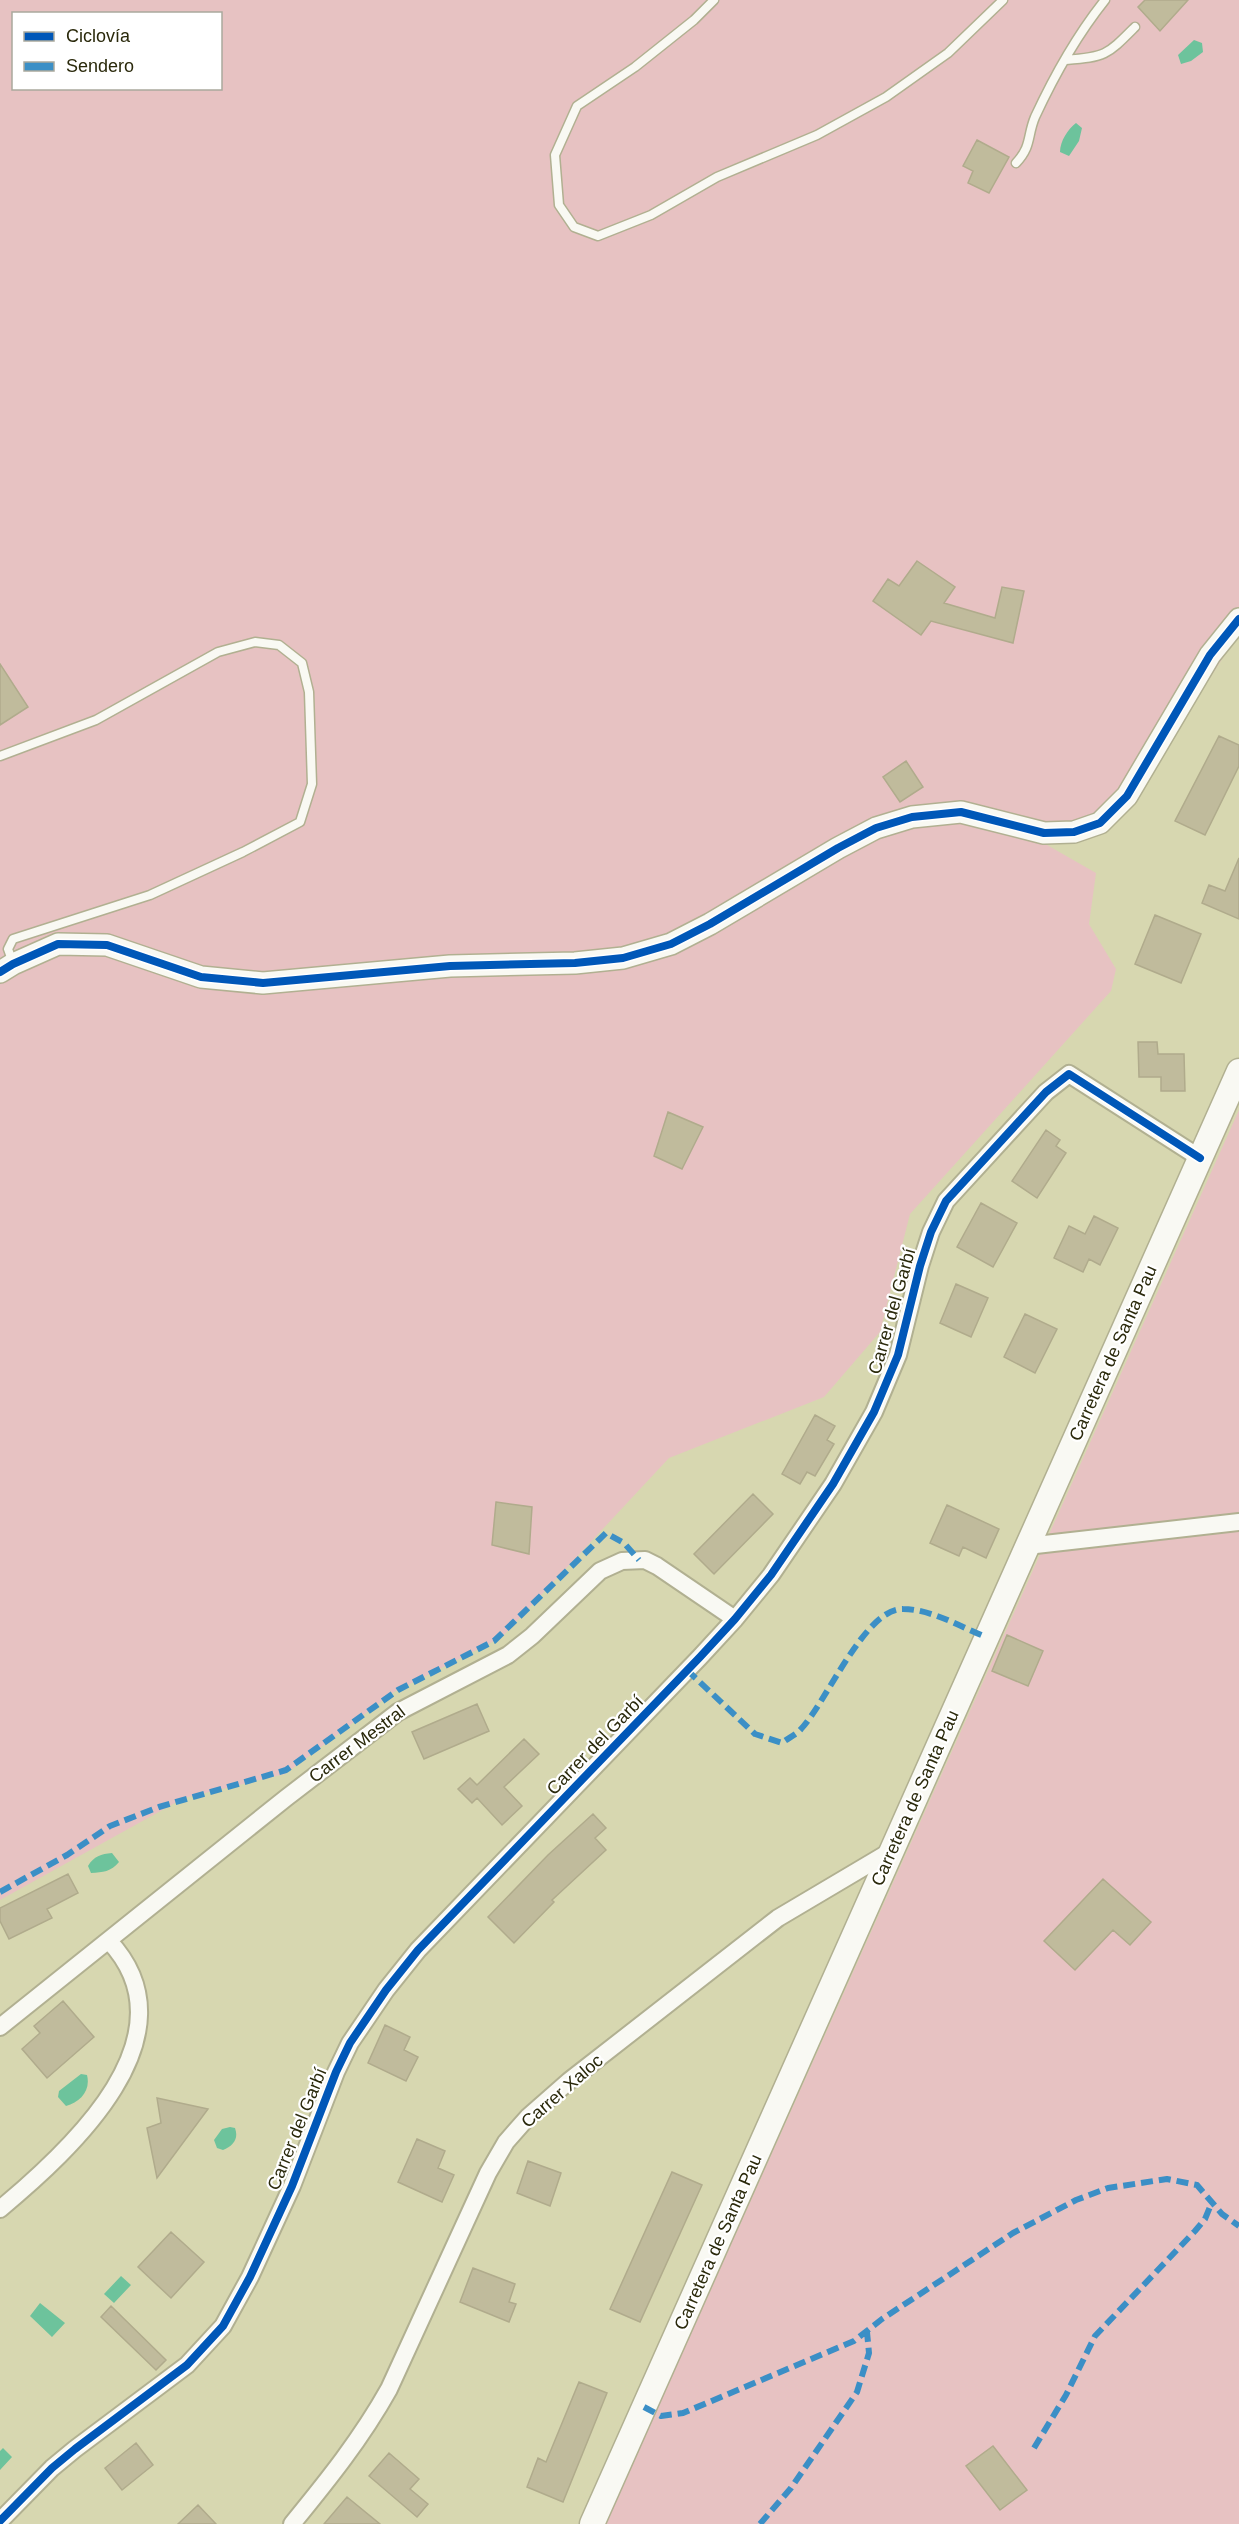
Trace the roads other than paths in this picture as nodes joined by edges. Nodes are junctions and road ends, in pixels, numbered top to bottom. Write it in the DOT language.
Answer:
graph roads {
  1 [pos="714,0"];
  2 [pos="1003,0"];
  3 [pos="1105,0"];
  4 [pos="1135,27"];
  5 [pos="1065,60"];
  6 [pos="1016,163"];
  7 [pos="1239,619"];
  8 [pos="0,756"];
  9 [pos="6,968"];
  10 [pos="1239,1071"];
  11 [pos="1200,1158"];
  12 [pos="1239,1522"];
  13 [pos="1027,1546"];
  14 [pos="735,1619"];
  15 [pos="891,1851"];
  16 [pos="109,1941"];
  17 [pos="0,2027"];
  18 [pos="0,2209"];
  19 [pos="0,2521"];
  20 [pos="292,2524"];
  21 [pos="592,2524"];
  1 -- 2 [label="lane"];
  3 -- 5 [label="lane"];
  4 -- 5 [label="lane"];
  5 -- 6 [label="lane"];
  7 -- 9 [label="street"];
  8 -- 9 [label="lane"];
  10 -- 11 [label="main road, Carretera de Santa Pau"];
  11 -- 13 [label="main road, Carretera de Santa Pau"];
  11 -- 14 [label="street, Carrer del Garbí"];
  12 -- 13 [label="street"];
  13 -- 15 [label="main road, Carretera de Santa Pau"];
  14 -- 16 [label="street, Carrer Mestral"];
  14 -- 19 [label="street, Carrer del Garbí"];
  15 -- 20 [label="street, Carrer Xaloc"];
  15 -- 21 [label="main road, Carretera de Santa Pau"];
  16 -- 17 [label="street, Carrer Mestral"];
  16 -- 18 [label="street"];
}
